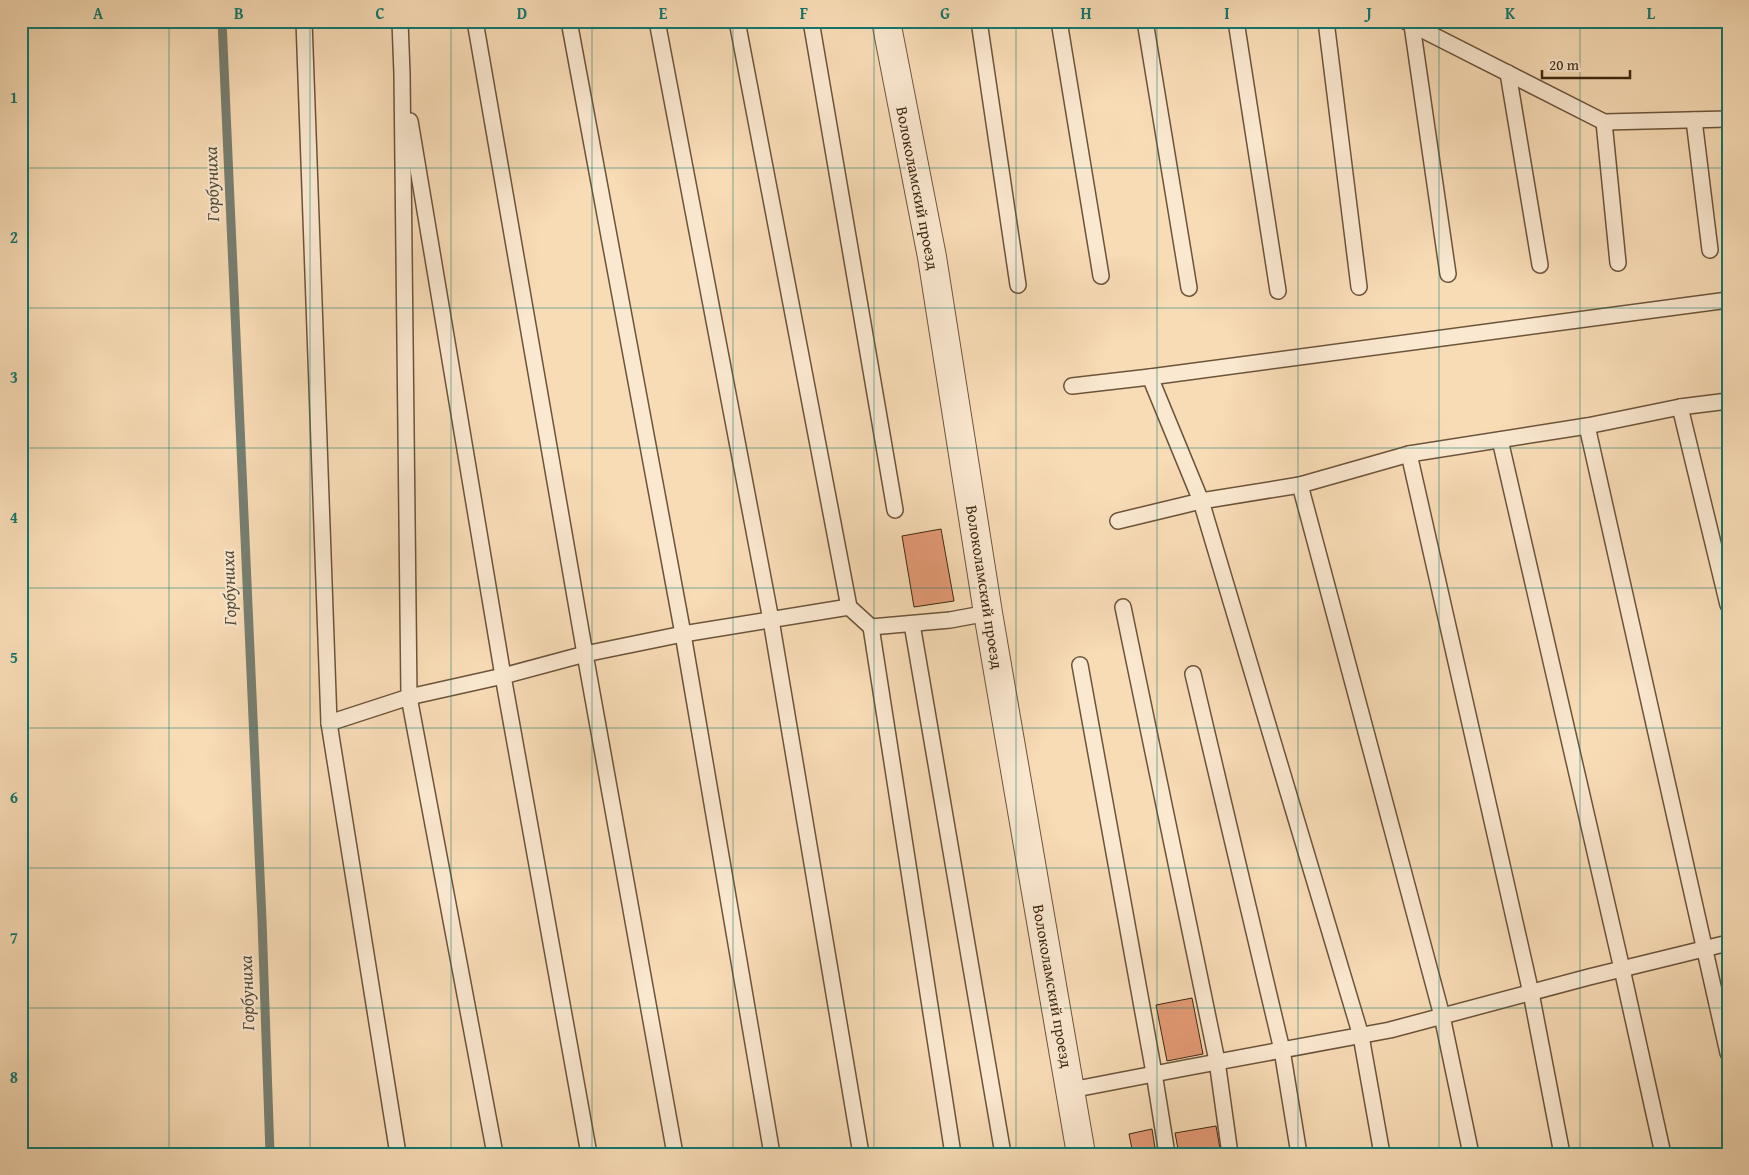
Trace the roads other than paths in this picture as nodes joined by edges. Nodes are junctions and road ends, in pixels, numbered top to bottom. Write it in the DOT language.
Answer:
graph roads {
  1 [pos="304,21"];
  2 [pos="400,21"];
  3 [pos="475,21"];
  4 [pos="569,21"];
  5 [pos="658,21"];
  6 [pos="737,21"];
  7 [pos="811,21"];
  8 [pos="886,21"];
  9 [pos="979,21"];
  10 [pos="1059,21"];
  11 [pos="1146,21"];
  12 [pos="1236,21"];
  13 [pos="1326,21"];
  14 [pos="1408,23"];
  15 [pos="402,74"];
  16 [pos="1508,74"];
  17 [pos="1728,119"];
  18 [pos="1694,120"];
  19 [pos="1604,122"];
  20 [pos="1710,250"];
  21 [pos="1618,263"];
  22 [pos="1540,264"];
  23 [pos="1448,274"];
  24 [pos="1102,276"];
  25 [pos="1018,285"];
  26 [pos="1189,288"];
  27 [pos="1359,288"];
  28 [pos="1278,291"];
  29 [pos="1728,300"];
  30 [pos="1150,377"];
  31 [pos="1072,386"];
  32 [pos="1728,401"];
  33 [pos="1680,407"];
  34 [pos="1586,426"];
  35 [pos="1500,440"];
  36 [pos="1409,454"];
  37 [pos="1300,485"];
  38 [pos="1201,501"];
  39 [pos="895,510"];
  40 [pos="1118,521"];
  41 [pos="1728,605"];
  42 [pos="849,607"];
  43 [pos="1123,607"];
  44 [pos="988,613"];
  45 [pos="771,620"];
  46 [pos="912,624"];
  47 [pos="870,627"];
  48 [pos="683,634"];
  49 [pos="585,654"];
  50 [pos="1080,665"];
  51 [pos="1193,674"];
  52 [pos="503,676"];
  53 [pos="409,697"];
  54 [pos="329,723"];
  55 [pos="1728,942"];
  56 [pos="1704,949"];
  57 [pos="1622,969"];
  58 [pos="1531,993"];
  59 [pos="1442,1016"];
  60 [pos="1360,1036"];
  61 [pos="1282,1050"];
  62 [pos="1728,1053"];
  63 [pos="1217,1061"];
  64 [pos="1154,1073"];
  65 [pos="1071,1090"];
  66 [pos="398,1154"];
  67 [pos="495,1154"];
  68 [pos="589,1154"];
  69 [pos="676,1154"];
  70 [pos="772,1154"];
  71 [pos="861,1154"];
  72 [pos="953,1154"];
  73 [pos="1003,1154"];
  74 [pos="1081,1154"];
  75 [pos="1167,1154"];
  76 [pos="1230,1154"];
  77 [pos="1300,1154"];
  78 [pos="1382,1154"];
  79 [pos="1470,1154"];
  80 [pos="1562,1154"];
  81 [pos="1663,1154"];
  1 -- 54 [label="lane"];
  2 -- 15 [label="lane"];
  3 -- 49 [label="lane"];
  4 -- 48 [label="lane"];
  5 -- 45 [label="lane"];
  6 -- 42 [label="lane"];
  7 -- 39 [label="lane"];
  8 -- 44 [label="street, Волоколамский проезд"];
  9 -- 25 [label="lane"];
  10 -- 24 [label="lane"];
  11 -- 26 [label="lane"];
  12 -- 28 [label="lane"];
  13 -- 27 [label="lane"];
  14 -- 16 [label="lane"];
  14 -- 23 [label="lane"];
  15 -- 52 [label="lane"];
  15 -- 53 [label="lane"];
  16 -- 19 [label="lane"];
  16 -- 22 [label="lane"];
  17 -- 18 [label="lane"];
  18 -- 19 [label="lane"];
  18 -- 20 [label="lane"];
  19 -- 21 [label="lane"];
  29 -- 30 [label="lane"];
  30 -- 31 [label="lane"];
  30 -- 38 [label="lane"];
  32 -- 33 [label="lane"];
  33 -- 34 [label="lane"];
  33 -- 41 [label="lane"];
  34 -- 35 [label="lane"];
  34 -- 56 [label="lane"];
  35 -- 36 [label="lane"];
  35 -- 57 [label="lane"];
  36 -- 37 [label="lane"];
  36 -- 58 [label="lane"];
  37 -- 38 [label="lane"];
  37 -- 59 [label="lane"];
  38 -- 40 [label="lane"];
  38 -- 60 [label="lane"];
  42 -- 45 [label="lane"];
  42 -- 47 [label="lane"];
  43 -- 63 [label="lane"];
  44 -- 46 [label="lane"];
  44 -- 65 [label="street, Волоколамский проезд"];
  45 -- 48 [label="lane"];
  45 -- 71 [label="lane"];
  46 -- 47 [label="lane"];
  46 -- 73 [label="lane"];
  47 -- 72 [label="lane"];
  48 -- 49 [label="lane"];
  48 -- 70 [label="lane"];
  49 -- 52 [label="lane"];
  49 -- 69 [label="lane"];
  50 -- 64 [label="lane"];
  51 -- 61 [label="lane"];
  52 -- 53 [label="lane"];
  52 -- 68 [label="lane"];
  53 -- 54 [label="lane"];
  53 -- 67 [label="lane"];
  54 -- 66 [label="lane"];
  55 -- 56 [label="lane"];
  56 -- 57 [label="lane"];
  56 -- 62 [label="lane"];
  57 -- 58 [label="lane"];
  57 -- 81 [label="lane"];
  58 -- 59 [label="lane"];
  58 -- 80 [label="lane"];
  59 -- 60 [label="lane"];
  59 -- 79 [label="lane"];
  60 -- 61 [label="lane"];
  60 -- 78 [label="lane"];
  61 -- 63 [label="lane"];
  61 -- 77 [label="lane"];
  63 -- 64 [label="lane"];
  63 -- 76 [label="lane"];
  64 -- 65 [label="lane"];
  64 -- 75 [label="lane"];
  65 -- 74 [label="street, Волоколамский проезд"];
}
